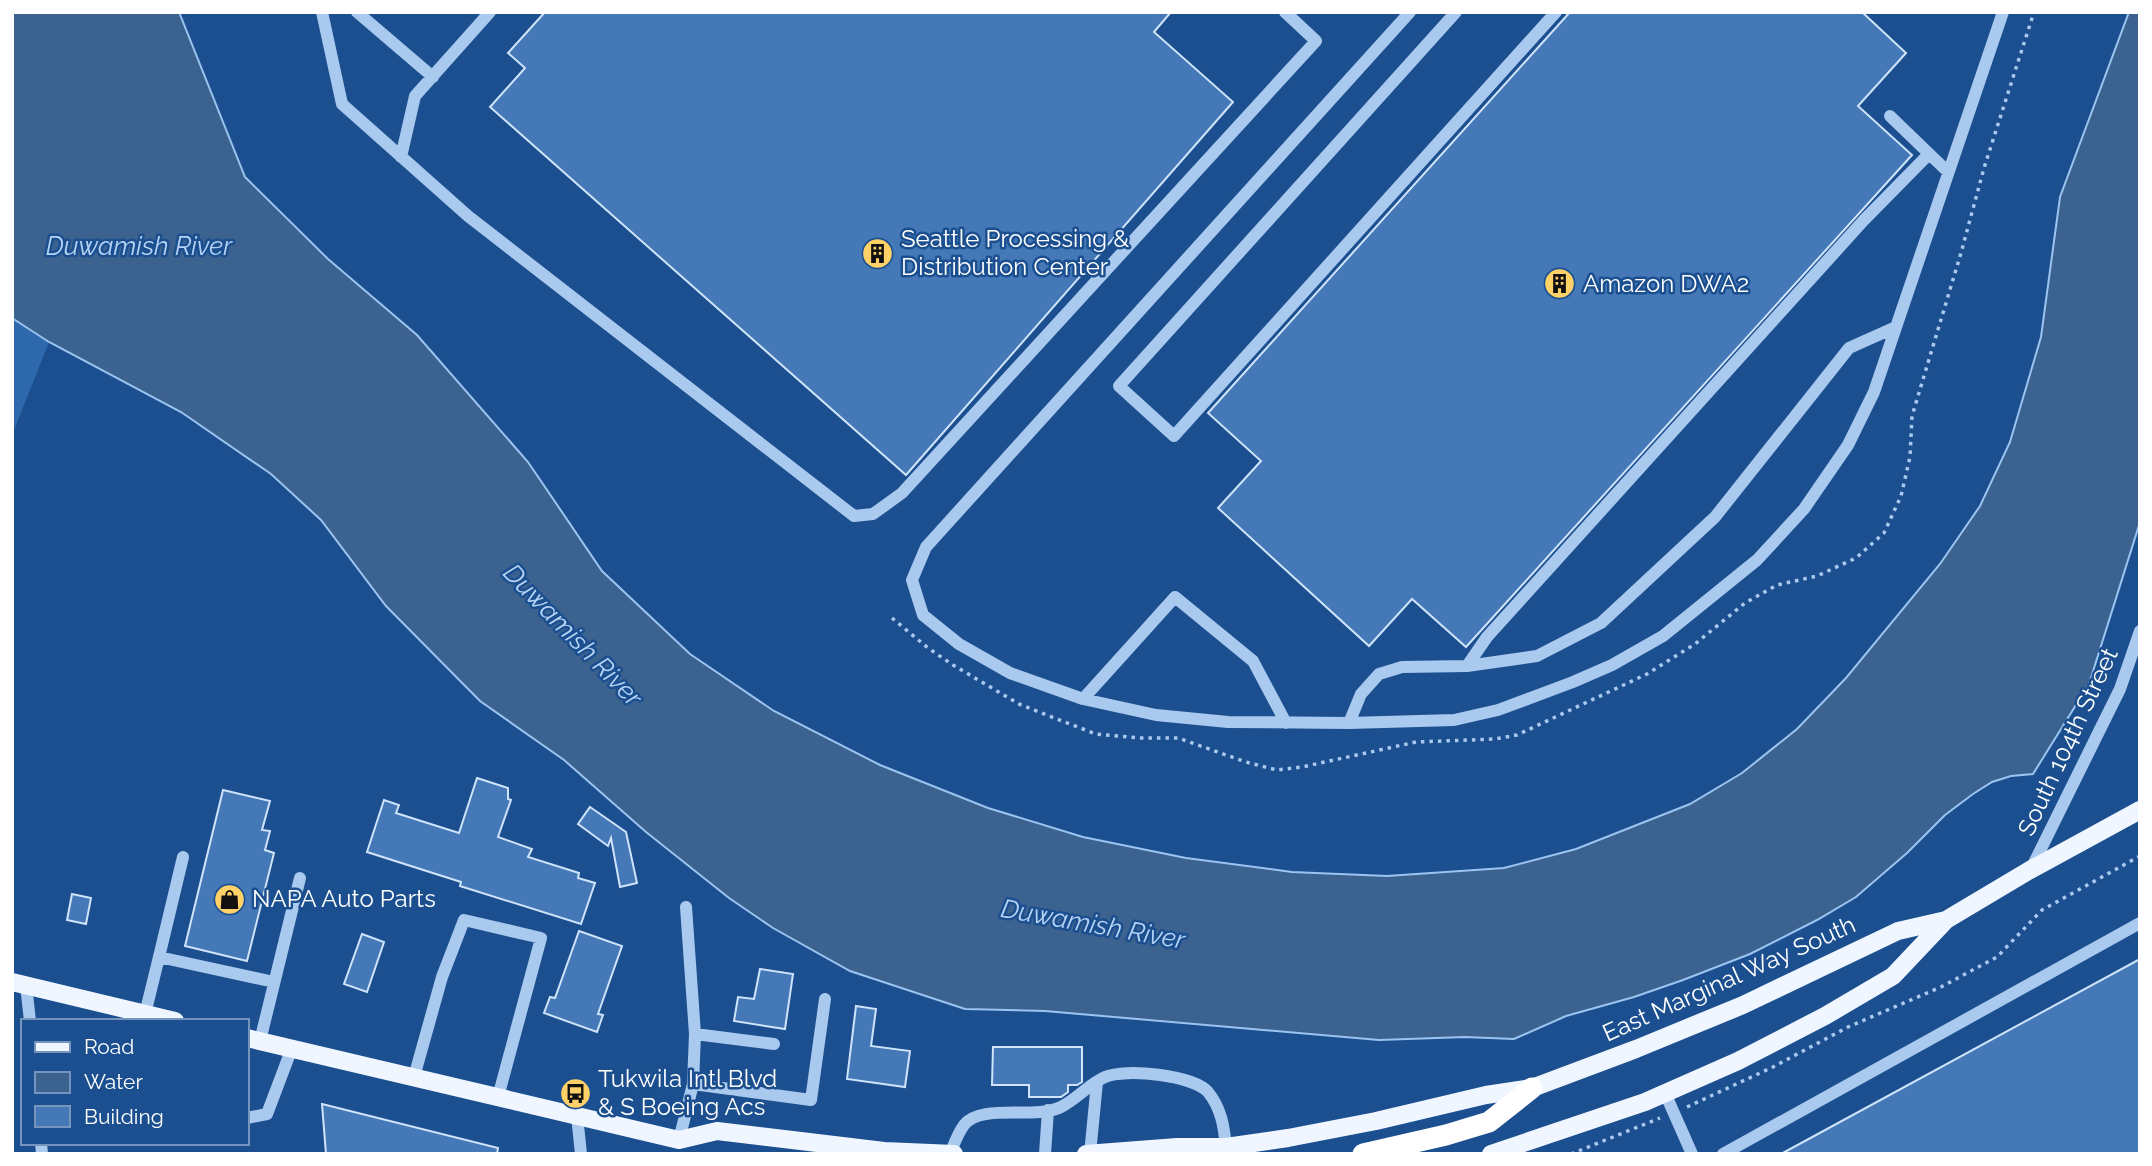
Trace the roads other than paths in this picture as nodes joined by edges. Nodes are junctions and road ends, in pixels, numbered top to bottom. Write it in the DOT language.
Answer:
graph roads {
  1 [pos="322,12"];
  2 [pos="357,12"];
  3 [pos="490,12"];
  4 [pos="1285,12"];
  5 [pos="1410,12"];
  6 [pos="1456,12"];
  7 [pos="1556,12"];
  8 [pos="2003,12"];
  9 [pos="433,77"];
  10 [pos="1890,116"];
  11 [pos="1929,154"];
  12 [pos="401,157"];
  13 [pos="1948,172"];
  14 [pos="1896,327"];
  15 [pos="2140,631"];
  16 [pos="2135,665"];
  17 [pos="1467,666"];
  18 [pos="1083,699"];
  19 [pos="1286,723"];
  20 [pos="1349,723"];
  21 [pos="2140,810"];
  22 [pos="183,857"];
  23 [pos="2030,870"];
  24 [pos="300,878"];
  25 [pos="686,907"];
  26 [pos="1946,920"];
  27 [pos="2140,923"];
  28 [pos="159,957"];
  29 [pos="274,982"];
  30 [pos="19,984"];
  31 [pos="825,999"];
  32 [pos="119,1014"];
  33 [pos="145,1014"];
  34 [pos="29,1019"];
  35 [pos="166,1019"];
  36 [pos="695,1034"];
  37 [pos="253,1039"];
  38 [pos="774,1044"];
  39 [pos="292,1048"];
  40 [pos="414,1077"];
  41 [pos="1097,1082"];
  42 [pos="693,1084"];
  43 [pos="1532,1088"];
  44 [pos="1665,1093"];
  45 [pos="498,1097"];
  46 [pos="1048,1110"];
  47 [pos="577,1116"];
  48 [pos="248,1118"];
  49 [pos="679,1140"];
  50 [pos="1226,1147"];
  51 [pos="581,1154"];
  52 [pos="693,1154"];
  53 [pos="952,1154"];
  54 [pos="1045,1154"];
  55 [pos="1088,1154"];
  56 [pos="1205,1154"];
  57 [pos="1363,1154"];
  58 [pos="1491,1154"];
  59 [pos="1692,1154"];
  60 [pos="1723,1154"];
  1 -- 12 [label="street"];
  2 -- 9 [label="street"];
  3 -- 9 [label="street"];
  4 -- 12 [label="street"];
  5 -- 18 [label="street"];
  6 -- 7 [label="street"];
  8 -- 13 [label="street"];
  9 -- 12 [label="street"];
  10 -- 11 [label="street"];
  11 -- 13 [label="street"];
  11 -- 17 [label="street"];
  13 -- 14 [label="street"];
  14 -- 17 [label="street"];
  14 -- 20 [label="street"];
  15 -- 16 [label="street, South 104th Street"];
  16 -- 23 [label="street, South 104th Street"];
  17 -- 20 [label="street"];
  18 -- 19 [label="street"];
  18 -- 19 [label="street"];
  19 -- 20 [label="street"];
  21 -- 23 [label="main road, East Marginal Way South"];
  22 -- 28 [label="street"];
  23 -- 26 [label="main road, East Marginal Way South"];
  24 -- 29 [label="street"];
  25 -- 36 [label="street"];
  26 -- 43 [label="main road, East Marginal Way South"];
  26 -- 44 [label="main road, East Marginal Way South"];
  27 -- 60 [label="street"];
  28 -- 29 [label="street"];
  28 -- 33 [label="street"];
  29 -- 37 [label="street"];
  30 -- 32 [label="main road"];
  30 -- 34 [label="street"];
  31 -- 42 [label="street"];
  32 -- 33 [label="main road"];
  33 -- 35 [label="main road"];
  36 -- 38 [label="street"];
  36 -- 42 [label="street"];
  37 -- 39 [label="main road"];
  39 -- 40 [label="main road"];
  39 -- 48 [label="street"];
  40 -- 45 [label="main road"];
  40 -- 45 [label="street"];
  41 -- 46 [label="street"];
  41 -- 50 [label="street"];
  41 -- 55 [label="street"];
  42 -- 49 [label="street"];
  43 -- 50 [label="main road, East Marginal Way South"];
  43 -- 57 [label="highway"];
  44 -- 58 [label="main road, East Marginal Way South"];
  44 -- 59 [label="street"];
  45 -- 47 [label="main road"];
  46 -- 53 [label="street"];
  46 -- 54 [label="street"];
  47 -- 49 [label="main road"];
  47 -- 51 [label="street"];
  49 -- 52 [label="main road"];
  49 -- 53 [label="main road"];
  50 -- 55 [label="main road, East Marginal Way South"];
  50 -- 56 [label="street"];
}
